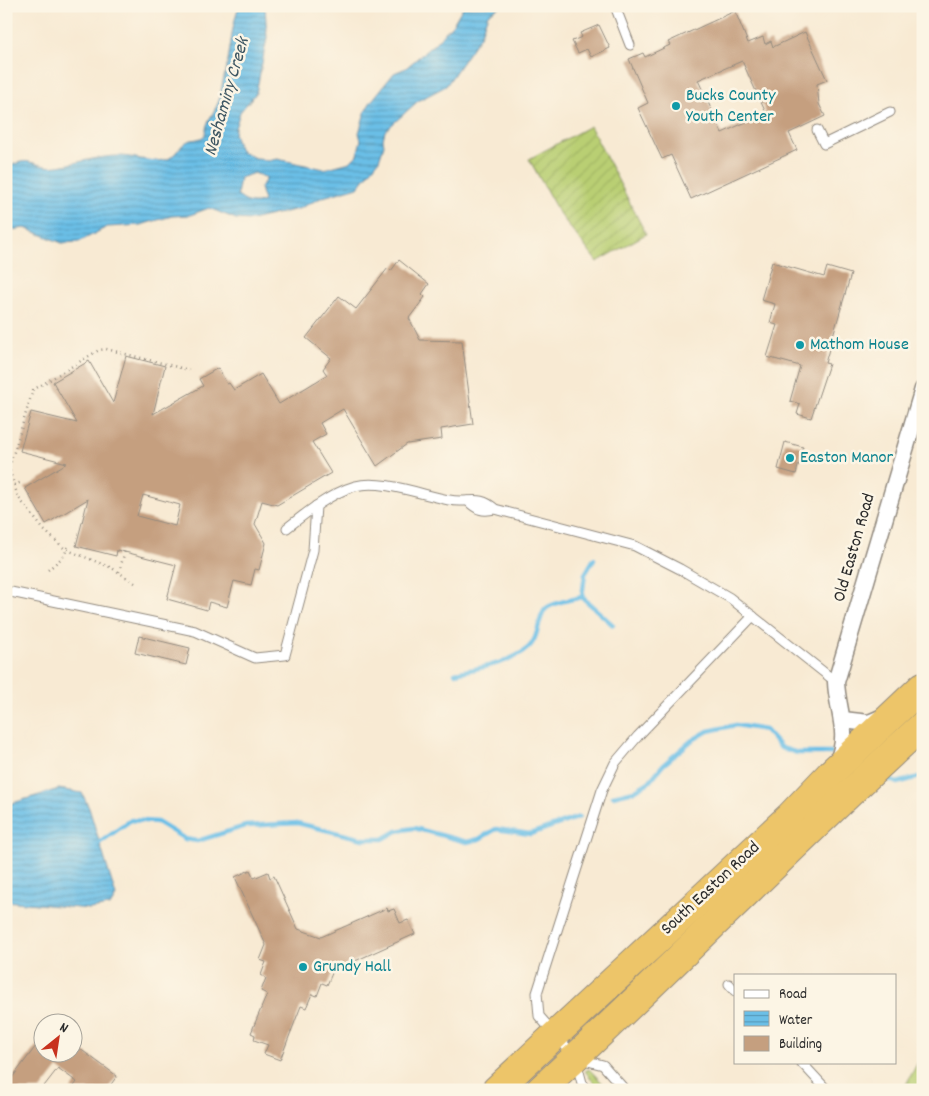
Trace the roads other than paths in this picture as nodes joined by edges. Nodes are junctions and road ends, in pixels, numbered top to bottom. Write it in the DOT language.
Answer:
graph roads {
  1 [pos="615,6"];
  2 [pos="630,45"];
  3 [pos="890,112"];
  4 [pos="817,130"];
  5 [pos="923,389"];
  6 [pos="316,506"];
  7 [pos="287,528"];
  8 [pos="6,591"];
  9 [pos="754,616"];
  10 [pos="836,682"];
  11 [pos="923,686"];
  12 [pos="902,706"];
  13 [pos="843,720"];
  14 [pos="923,725"];
  15 [pos="831,773"];
  16 [pos="555,1035"];
  17 [pos="575,1057"];
  18 [pos="803,1064"];
  19 [pos="496,1090"];
  20 [pos="540,1090"];
  21 [pos="588,1090"];
  22 [pos="625,1090"];
  23 [pos="827,1090"];
  1 -- 2 [label="lane"];
  3 -- 4 [label="lane"];
  5 -- 10 [label="street, Old Easton Road"];
  6 -- 7 [label="lane"];
  6 -- 8 [label="lane"];
  6 -- 9 [label="lane"];
  9 -- 10 [label="lane"];
  9 -- 16 [label="lane"];
  10 -- 13 [label="street, Old Easton Road"];
  11 -- 12 [label="highway, South Easton Road"];
  12 -- 13 [label="street"];
  12 -- 15 [label="highway, South Easton Road"];
  13 -- 15 [label="street, Old Easton Road"];
  14 -- 17 [label="highway, South Easton Road"];
  15 -- 16 [label="highway, South Easton Road"];
  16 -- 17 [label="lane"];
  16 -- 19 [label="highway, South Easton Road"];
  17 -- 20 [label="highway, South Easton Road"];
  17 -- 21 [label="lane"];
  17 -- 22 [label="lane"];
  18 -- 23 [label="lane"];
}
